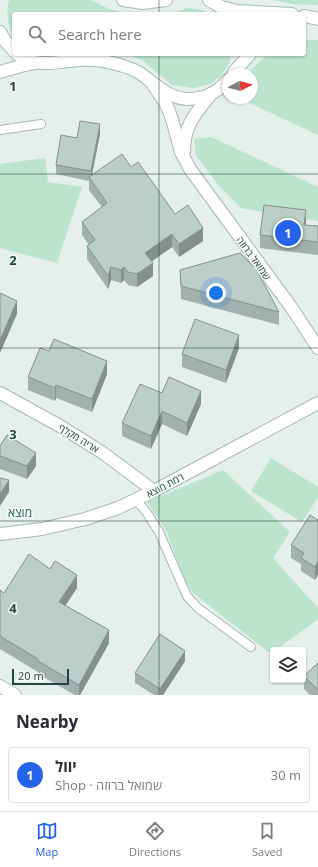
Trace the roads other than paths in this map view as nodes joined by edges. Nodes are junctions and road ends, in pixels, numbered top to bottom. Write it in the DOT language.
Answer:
graph roads {
  1 [pos="123,0"];
  2 [pos="166,0"];
  3 [pos="209,0"];
  4 [pos="224,10"];
  5 [pos="255,12"];
  6 [pos="306,16"];
  7 [pos="318,19"];
  8 [pos="318,22"];
  9 [pos="306,24"];
  10 [pos="0,32"];
  11 [pos="12,49"];
  12 [pos="20,56"];
  13 [pos="239,56"];
  14 [pos="248,56"];
  15 [pos="37,63"];
  16 [pos="234,68"];
  17 [pos="238,68"];
  18 [pos="0,72"];
  19 [pos="152,82"];
  20 [pos="222,84"];
  21 [pos="211,94"];
  22 [pos="41,124"];
  23 [pos="0,130"];
  24 [pos="190,169"];
  25 [pos="318,348"];
  26 [pos="0,393"];
  27 [pos="318,403"];
  28 [pos="154,491"];
  29 [pos="136,500"];
  30 [pos="0,534"];
  31 [pos="251,647"];
  32 [pos="0,686"];
  33 [pos="14,695"];
  1 -- 2 [label="street"];
  3 -- 4 [label="street"];
  4 -- 5 [label="street"];
  6 -- 7 [label="street"];
  8 -- 9 [label="street"];
  10 -- 11 [label="street"];
  12 -- 15 [label="street"];
  13 -- 16 [label="street"];
  14 -- 17 [label="street"];
  15 -- 18 [label="street"];
  15 -- 19 [label="street"];
  19 -- 21 [label="street"];
  19 -- 24 [label="street, שמואל ברוזה"];
  20 -- 21 [label="street"];
  21 -- 24 [label="street, שמואל ברוזה"];
  22 -- 23 [label="lane"];
  24 -- 25 [label="street, שמואל ברוזה"];
  26 -- 28 [label="street, אריה מקלף"];
  27 -- 28 [label="street, רמת מוצא"];
  28 -- 29 [label="street, רמת מוצא"];
  29 -- 30 [label="street, רמת מוצא"];
  29 -- 31 [label="lane"];
  32 -- 33 [label="street"];
}
